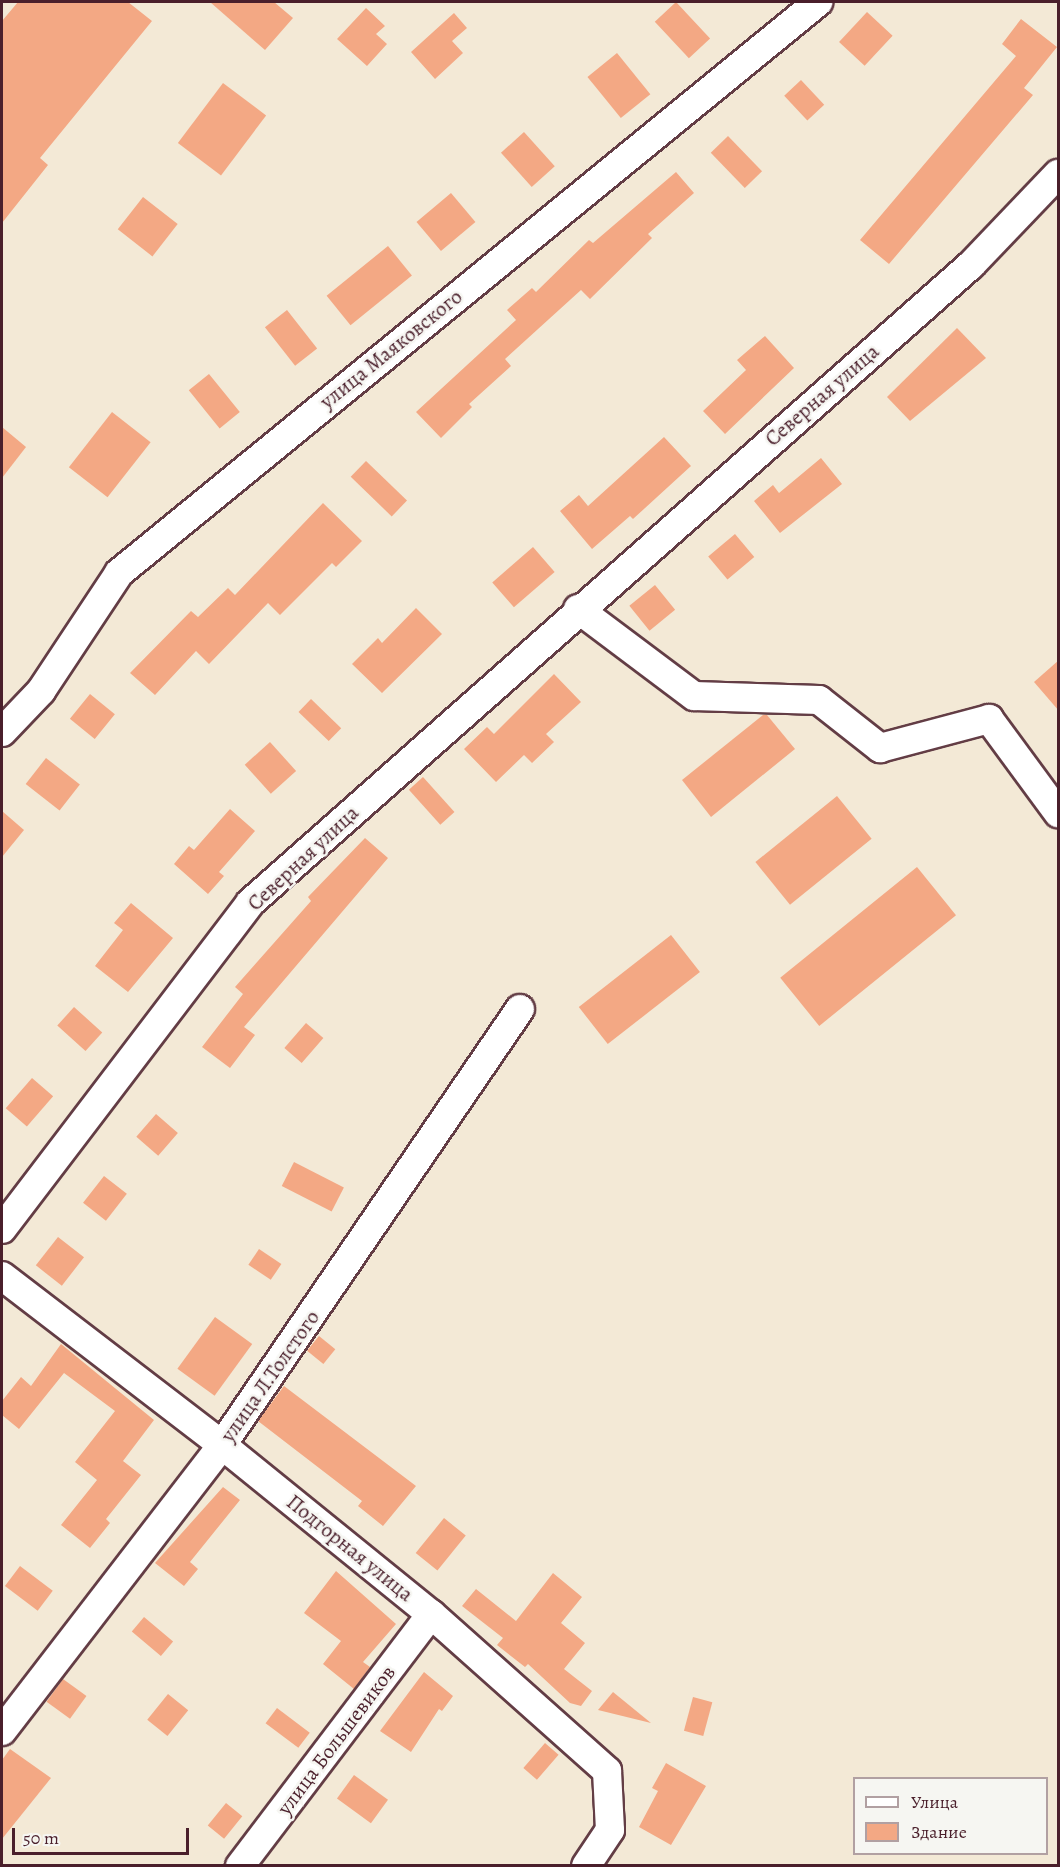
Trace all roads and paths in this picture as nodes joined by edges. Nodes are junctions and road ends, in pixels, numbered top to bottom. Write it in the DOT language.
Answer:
graph roads {
  1 [pos="818,2"];
  2 [pos="1059,174"];
  3 [pos="579,609"];
  4 [pos="2,732"];
  5 [pos="1059,813"];
  6 [pos="520,1009"];
  7 [pos="2,1229"];
  8 [pos="2,1276"];
  9 [pos="222,1445"];
  10 [pos="431,1614"];
  11 [pos="2,1731"];
  12 [pos="240,1866"];
  13 [pos="586,1866"];
  1 -- 4 [label="street, улица Маяковского"];
  2 -- 3 [label="street, Северная улица"];
  3 -- 5 [label="street"];
  3 -- 7 [label="street, Северная улица"];
  6 -- 9 [label="street, улица Л.Толстого"];
  8 -- 9 [label="street, Подгорная улица"];
  9 -- 10 [label="street, Подгорная улица"];
  9 -- 11 [label="street, улица Л.Толстого"];
  10 -- 12 [label="street, улица Большевиков"];
  10 -- 13 [label="street, Подгорная улица"];
}
